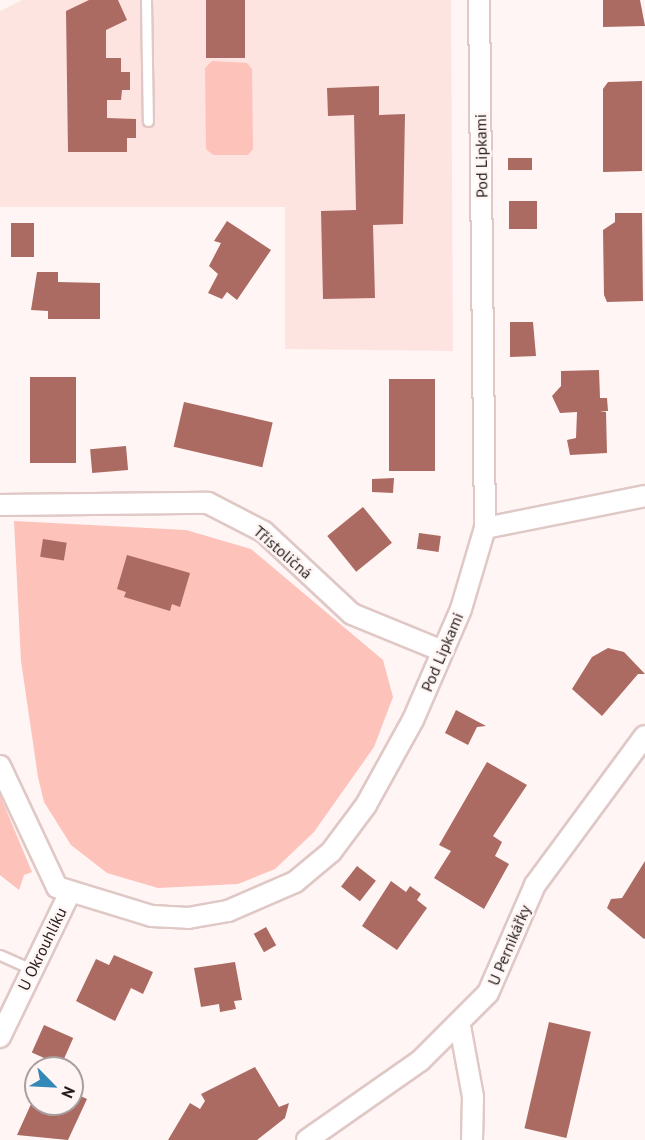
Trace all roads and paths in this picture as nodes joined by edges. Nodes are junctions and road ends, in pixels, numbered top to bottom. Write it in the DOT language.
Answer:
graph roads {
  1 [pos="146,0"];
  2 [pos="479,0"];
  3 [pos="148,121"];
  4 [pos="645,496"];
  5 [pos="0,505"];
  6 [pos="485,528"];
  7 [pos="442,651"];
  8 [pos="645,736"];
  9 [pos="0,766"];
  10 [pos="69,894"];
  11 [pos="0,955"];
  12 [pos="31,969"];
  13 [pos="460,1026"];
  14 [pos="0,1037"];
  15 [pos="307,1140"];
  16 [pos="472,1140"];
  1 -- 3 [label="lane"];
  2 -- 6 [label="street, Pod Lipkami"];
  4 -- 6 [label="street"];
  5 -- 7 [label="street, Třístoličná"];
  6 -- 7 [label="street, Pod Lipkami"];
  7 -- 10 [label="street, Pod Lipkami"];
  8 -- 13 [label="street, U Pernikářky"];
  9 -- 10 [label="street, Pod Lipkami"];
  10 -- 12 [label="street, U Okrouhlíku"];
  11 -- 12 [label="lane"];
  12 -- 14 [label="street, U Okrouhlíku"];
  13 -- 15 [label="street, U Pernikářky"];
  13 -- 16 [label="street"];
}
